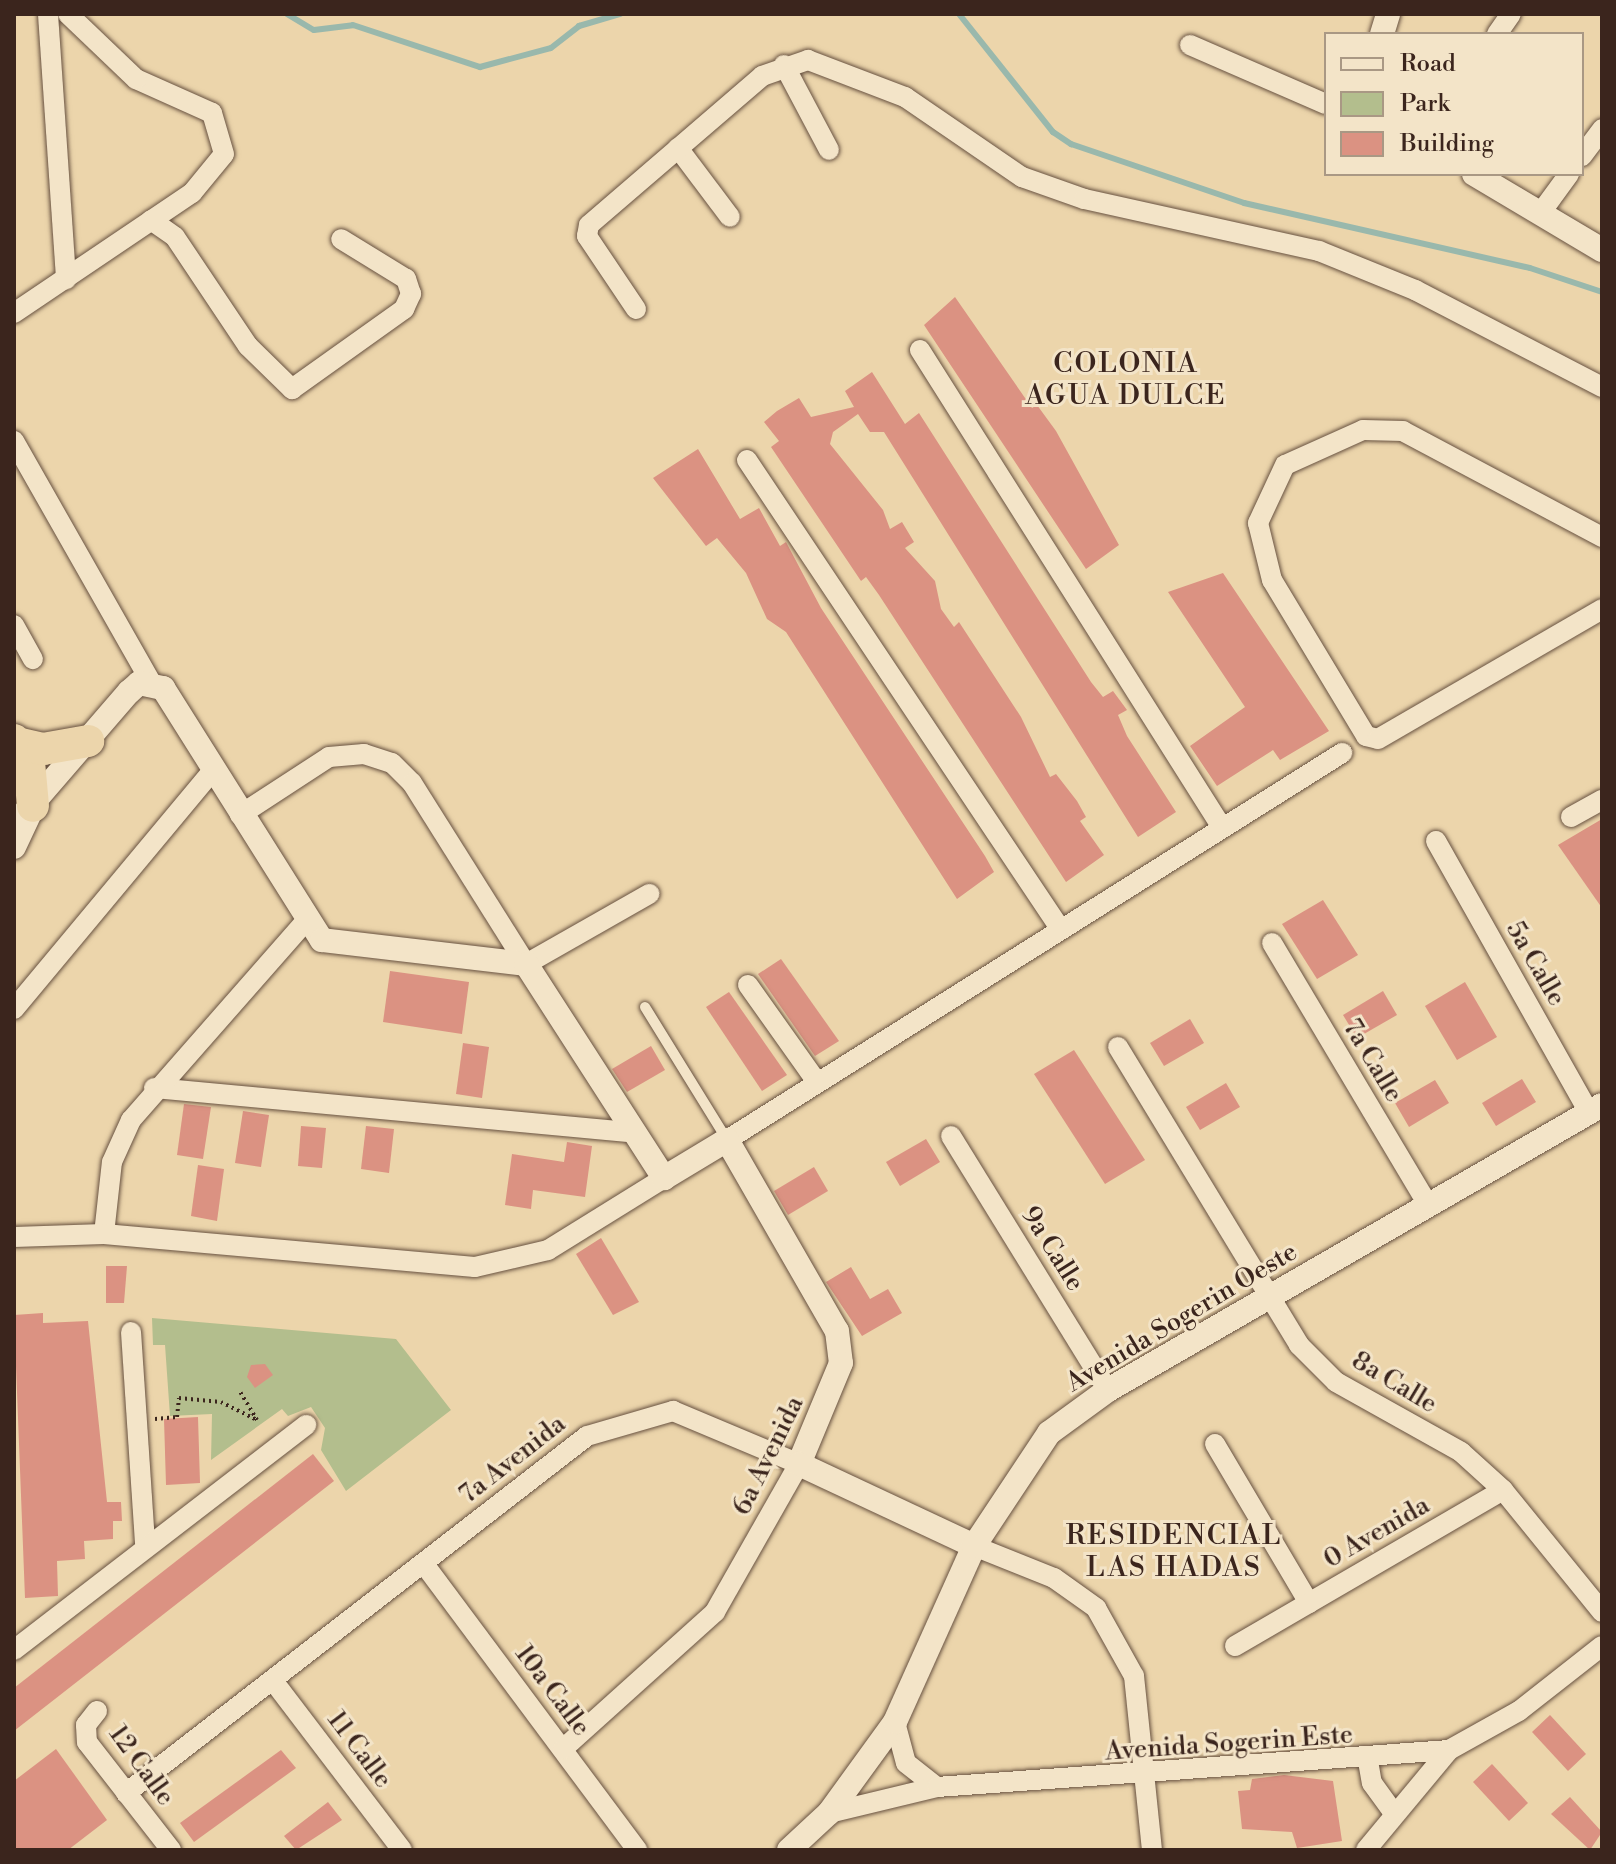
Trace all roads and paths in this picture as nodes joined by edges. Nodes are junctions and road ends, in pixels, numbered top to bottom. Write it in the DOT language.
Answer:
graph roads {
  1 [pos="48,14"];
  2 [pos="68,14"];
  3 [pos="1511,14"];
  4 [pos="1498,32"];
  5 [pos="1190,45"];
  6 [pos="784,65"];
  7 [pos="1324,103"];
  8 [pos="1602,129"];
  9 [pos="678,148"];
  10 [pos="829,150"];
  11 [pos="1584,153"];
  12 [pos="1478,176"];
  13 [pos="1568,176"];
  14 [pos="1542,211"];
  15 [pos="730,217"];
  16 [pos="151,220"];
  17 [pos="341,239"];
  18 [pos="1602,250"];
  19 [pos="66,279"];
  20 [pos="636,309"];
  21 [pos="14,313"];
  22 [pos="920,350"];
  23 [pos="1602,387"];
  24 [pos="14,441"];
  25 [pos="747,460"];
  26 [pos="1602,537"];
  27 [pos="1602,609"];
  28 [pos="14,625"];
  29 [pos="33,659"];
  30 [pos="151,682"];
  31 [pos="88,741"];
  32 [pos="16,742"];
  33 [pos="1342,753"];
  34 [pos="213,770"];
  35 [pos="1602,800"];
  36 [pos="23,815"];
  37 [pos="240,815"];
  38 [pos="1571,817"];
  39 [pos="1221,826"];
  40 [pos="1436,841"];
  41 [pos="14,847"];
  42 [pos="649,894"];
  43 [pos="305,922"];
  44 [pos="1059,927"];
  45 [pos="1272,943"];
  46 [pos="526,964"];
  47 [pos="748,985"];
  48 [pos="645,1007"];
  49 [pos="14,1009"];
  50 [pos="1118,1047"];
  51 [pos="817,1082"];
  52 [pos="154,1088"];
  53 [pos="1596,1109"];
  54 [pos="629,1132"];
  55 [pos="951,1136"];
  56 [pos="727,1140"];
  57 [pos="664,1178"];
  58 [pos="1428,1205"];
  59 [pos="104,1234"];
  60 [pos="14,1237"];
  61 [pos="1267,1298"];
  62 [pos="131,1332"];
  63 [pos="239,1390"];
  64 [pos="1108,1390"];
  65 [pos="137,1418"];
  66 [pos="306,1425"];
  67 [pos="1215,1444"];
  68 [pos="799,1464"];
  69 [pos="1503,1490"];
  70 [pos="145,1545"];
  71 [pos="974,1546"];
  72 [pos="424,1564"];
  73 [pos="1309,1603"];
  74 [pos="1602,1612"];
  75 [pos="1235,1646"];
  76 [pos="1602,1646"];
  77 [pos="14,1650"];
  78 [pos="274,1682"];
  79 [pos="97,1711"];
  80 [pos="895,1722"];
  81 [pos="563,1749"];
  82 [pos="1449,1750"];
  83 [pos="1368,1761"];
  84 [pos="1146,1776"];
  85 [pos="937,1787"];
  86 [pos="126,1793"];
  87 [pos="1393,1812"];
  88 [pos="829,1813"];
  89 [pos="171,1850"];
  90 [pos="402,1850"];
  91 [pos="637,1850"];
  92 [pos="789,1850"];
  93 [pos="1152,1850"];
  94 [pos="1366,1850"];
  1 -- 19 [label="street"];
  2 -- 16 [label="street"];
  3 -- 4 [label="street"];
  5 -- 7 [label="street"];
  6 -- 9 [label="street"];
  6 -- 10 [label="street"];
  6 -- 23 [label="street"];
  8 -- 11 [label="street"];
  9 -- 15 [label="street"];
  9 -- 20 [label="street"];
  12 -- 14 [label="street"];
  13 -- 14 [label="street"];
  14 -- 18 [label="street"];
  16 -- 17 [label="street"];
  16 -- 19 [label="street"];
  19 -- 21 [label="street"];
  22 -- 39 [label="street"];
  24 -- 30 [label="street"];
  25 -- 44 [label="street"];
  26 -- 27 [label="street"];
  28 -- 29 [label="street"];
  30 -- 31 [label="street"];
  30 -- 34 [label="street"];
  31 -- 32 [label="highway"];
  31 -- 36 [label="street"];
  32 -- 36 [label="highway"];
  33 -- 39 [label="street"];
  34 -- 37 [label="street"];
  34 -- 49 [label="street"];
  35 -- 38 [label="street"];
  36 -- 41 [label="street"];
  37 -- 43 [label="street"];
  37 -- 46 [label="street"];
  39 -- 44 [label="street"];
  40 -- 53 [label="street, 5a Calle"];
  42 -- 46 [label="street"];
  43 -- 46 [label="street"];
  43 -- 52 [label="street"];
  44 -- 51 [label="street"];
  45 -- 58 [label="street, 7a Calle"];
  46 -- 54 [label="street"];
  47 -- 51 [label="street"];
  48 -- 56 [label="lane"];
  50 -- 61 [label="street, 8a Calle"];
  51 -- 56 [label="street"];
  52 -- 54 [label="street"];
  52 -- 59 [label="street"];
  53 -- 58 [label="street, Avenida Sogerin Oeste"];
  54 -- 57 [label="street"];
  55 -- 64 [label="street, 9a Calle"];
  56 -- 57 [label="street"];
  56 -- 68 [label="street, 6a Avenida"];
  57 -- 59 [label="street"];
  58 -- 61 [label="street, Avenida Sogerin Oeste"];
  59 -- 60 [label="street"];
  61 -- 64 [label="street, Avenida Sogerin Oeste"];
  61 -- 69 [label="street, 8a Calle"];
  62 -- 65 [label="street"];
  63 -- 65 [label="path"];
  64 -- 71 [label="street, Avenida Sogerin Oeste"];
  65 -- 70 [label="street"];
  66 -- 70 [label="street"];
  67 -- 73 [label="street"];
  68 -- 71 [label="street, 7a Avenida"];
  68 -- 72 [label="street, 7a Avenida"];
  68 -- 81 [label="street, 6a Avenida"];
  69 -- 73 [label="street, 0 Avenida"];
  69 -- 74 [label="street, 8a Calle"];
  70 -- 77 [label="street"];
  71 -- 80 [label="street, Avenida Sogerin Oeste"];
  71 -- 84 [label="street, 7a Avenida"];
  72 -- 78 [label="street, 7a Avenida"];
  72 -- 81 [label="street, 10a Calle"];
  73 -- 75 [label="street, 0 Avenida"];
  76 -- 82 [label="street, Avenida Sogerin Este"];
  78 -- 86 [label="street, 7a Avenida"];
  78 -- 90 [label="street, 11 Calle"];
  79 -- 86 [label="street, 12 Calle"];
  80 -- 85 [label="street"];
  80 -- 88 [label="street, Avenida Sogerin Oeste"];
  81 -- 91 [label="street, 10a Calle"];
  82 -- 83 [label="street, Avenida Sogerin Este"];
  82 -- 87 [label="street"];
  83 -- 84 [label="street, Avenida Sogerin Este"];
  83 -- 87 [label="street"];
  84 -- 85 [label="street, Avenida Sogerin Este"];
  84 -- 93 [label="street, 7a Avenida"];
  85 -- 88 [label="street, Avenida Sogerin Este"];
  86 -- 89 [label="street, 12 Calle"];
  87 -- 94 [label="street"];
  88 -- 92 [label="street, Avenida Sogerin Oeste"];
}
